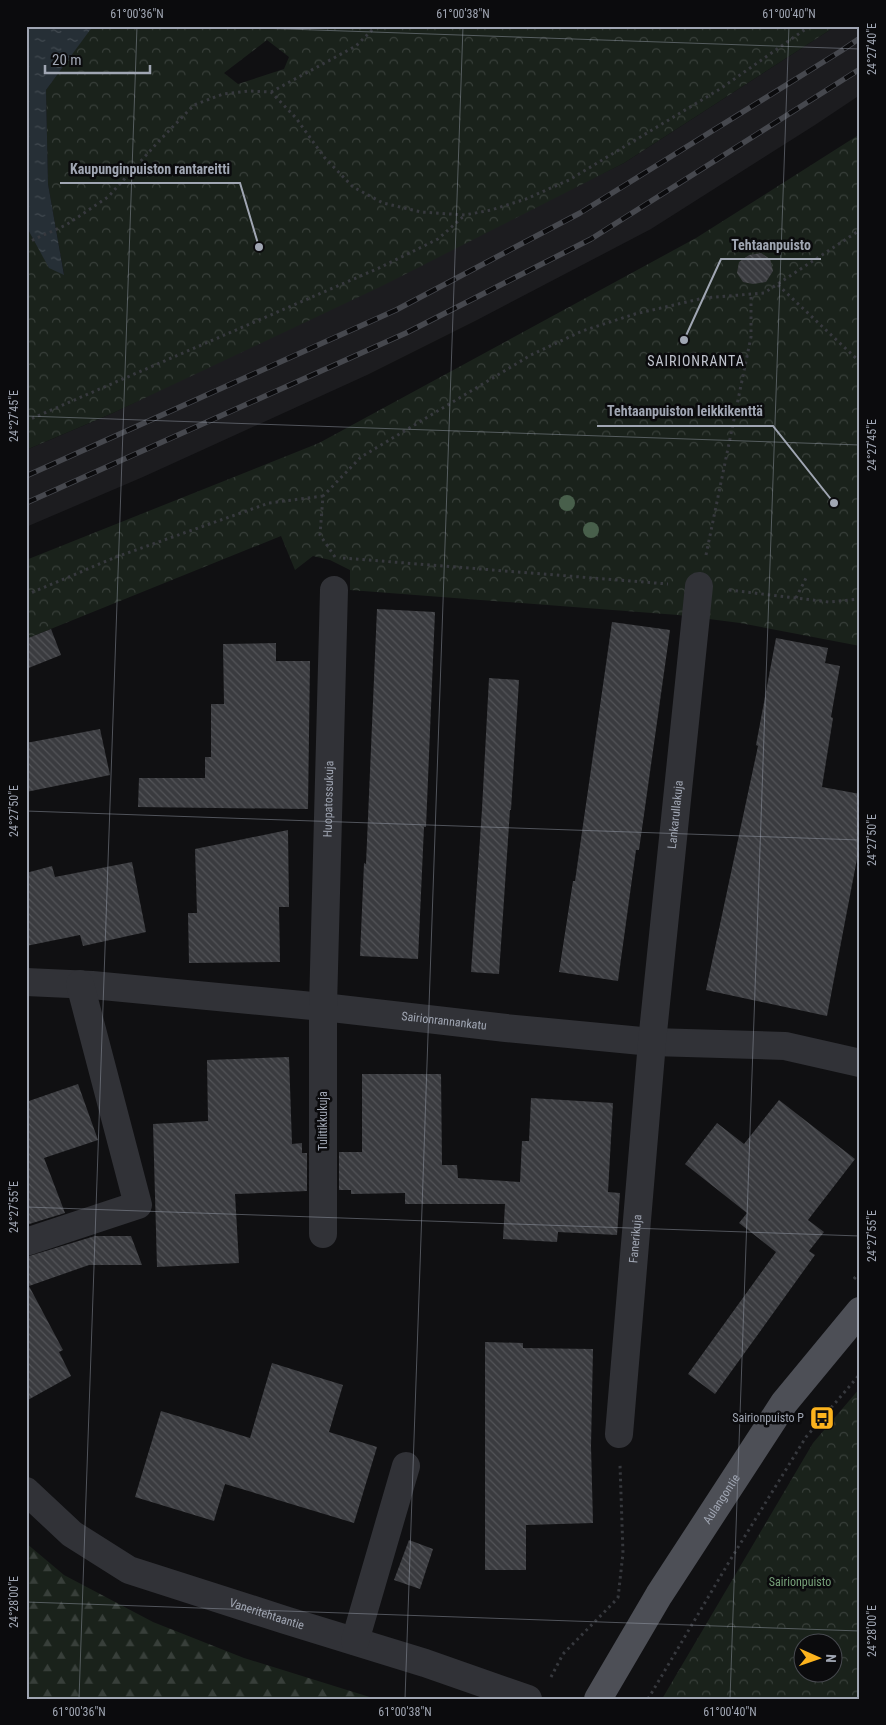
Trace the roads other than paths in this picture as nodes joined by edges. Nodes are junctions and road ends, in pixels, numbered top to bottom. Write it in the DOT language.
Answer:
graph roads {
  1 [pos="699,586"];
  2 [pos="334,590"];
  3 [pos="26,982"];
  4 [pos="80,984"];
  5 [pos="323,1007"];
  6 [pos="652,1042"];
  7 [pos="860,1063"];
  8 [pos="323,1234"];
  9 [pos="26,1242"];
  10 [pos="860,1311"];
  11 [pos="619,1434"];
  12 [pos="406,1466"];
  13 [pos="26,1491"];
  14 [pos="355,1641"];
  15 [pos="528,1699"];
  16 [pos="598,1699"];
  1 -- 6 [label="street, Lankarullakuja"];
  2 -- 5 [label="street, Huopatossukuja"];
  3 -- 4 [label="street, Sairionrannankatu"];
  4 -- 5 [label="street, Sairionrannankatu"];
  4 -- 9 [label="street"];
  5 -- 6 [label="street, Sairionrannankatu"];
  5 -- 8 [label="street, Tulitikkukuja"];
  6 -- 7 [label="street, Sairionrannankatu"];
  6 -- 11 [label="street, Fanerikuja"];
  10 -- 16 [label="main road, Aulangontie"];
  12 -- 14 [label="street"];
  13 -- 14 [label="street, Vaneritehtaantie"];
  14 -- 15 [label="street, Vaneritehtaantie"];
}
